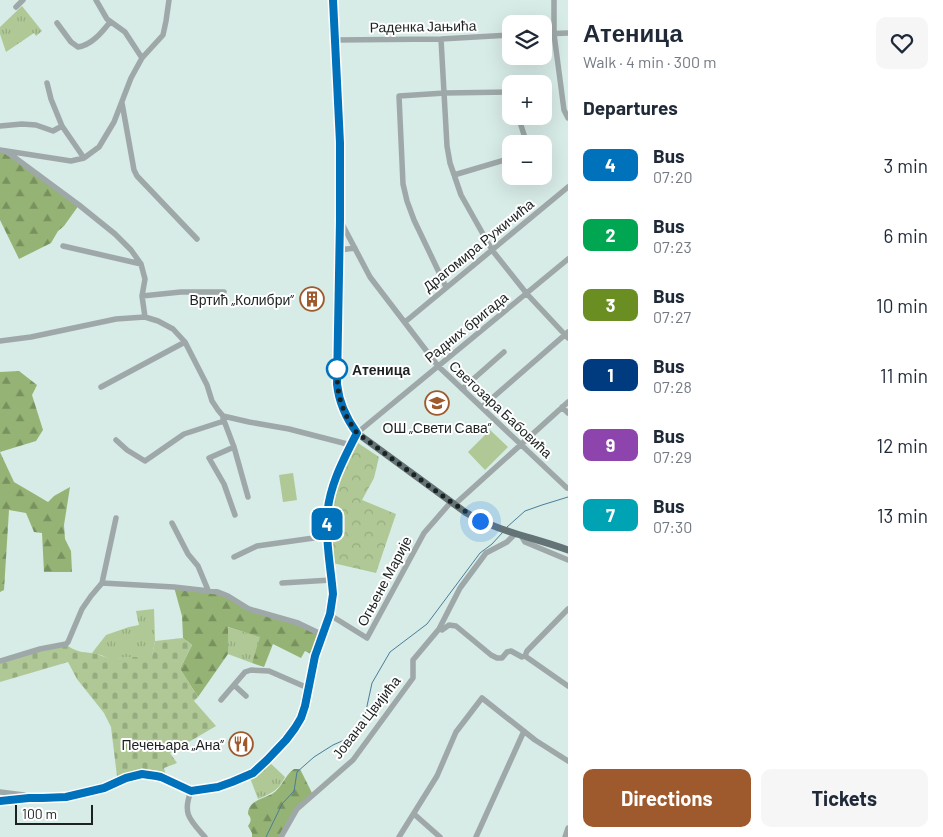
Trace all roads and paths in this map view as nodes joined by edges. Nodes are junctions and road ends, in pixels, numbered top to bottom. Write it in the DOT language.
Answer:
graph roads {
  1 [pos="23,0"];
  2 [pos="96,0"];
  3 [pos="169,0"];
  4 [pos="333,0"];
  5 [pos="554,0"];
  6 [pos="16,7"];
  7 [pos="57,22"];
  8 [pos="110,22"];
  9 [pos="568,33"];
  10 [pos="554,34"];
  11 [pos="502,36"];
  12 [pos="441,39"];
  13 [pos="334,40"];
  14 [pos="142,58"];
  15 [pos="47,84"];
  16 [pos="502,92"];
  17 [pos="445,93"];
  18 [pos="121,101"];
  19 [pos="568,118"];
  20 [pos="0,126"];
  21 [pos="62,126"];
  22 [pos="2,150"];
  23 [pos="84,158"];
  24 [pos="502,161"];
  25 [pos="454,176"];
  26 [pos="568,187"];
  27 [pos="340,220"];
  28 [pos="197,239"];
  29 [pos="63,246"];
  30 [pos="355,248"];
  31 [pos="339,250"];
  32 [pos="492,250"];
  33 [pos="568,259"];
  34 [pos="141,264"];
  35 [pos="446,287"];
  36 [pos="224,292"];
  37 [pos="527,294"];
  38 [pos="142,296"];
  39 [pos="145,317"];
  40 [pos="405,322"];
  41 [pos="567,335"];
  42 [pos="0,341"];
  43 [pos="185,342"];
  44 [pos="504,352"];
  45 [pos="438,366"];
  46 [pos="101,387"];
  47 [pos="462,389"];
  48 [pos="568,402"];
  49 [pos="482,407"];
  50 [pos="562,407"];
  51 [pos="568,413"];
  52 [pos="223,419"];
  53 [pos="357,433"];
  54 [pos="116,440"];
  55 [pos="521,444"];
  56 [pos="351,445"];
  57 [pos="234,447"];
  58 [pos="567,488"];
  59 [pos="248,497"];
  60 [pos="453,504"];
  61 [pos="235,515"];
  62 [pos="116,518"];
  63 [pos="172,523"];
  64 [pos="516,535"];
  65 [pos="328,536"];
  66 [pos="568,550"];
  67 [pos="234,557"];
  68 [pos="568,560"];
  69 [pos="331,580"];
  70 [pos="102,583"];
  71 [pos="282,583"];
  72 [pos="208,590"];
  73 [pos="568,609"];
  74 [pos="330,614"];
  75 [pos="439,629"];
  76 [pos="324,635"];
  77 [pos="525,656"];
  78 [pos="0,661"];
  79 [pos="234,685"];
  80 [pos="568,686"];
  81 [pos="308,688"];
  82 [pos="246,696"];
  83 [pos="221,700"];
  84 [pos="524,731"];
  85 [pos="568,761"];
  86 [pos="191,791"];
  87 [pos="0,792"];
  88 [pos="29,798"];
  89 [pos="0,801"];
  90 [pos="414,814"];
  91 [pos="568,828"];
  92 [pos="205,837"];
  93 [pos="281,837"];
  94 [pos="399,837"];
  95 [pos="440,837"];
  96 [pos="476,837"];
  97 [pos="564,837"];
  1 -- 6 [label="street"];
  2 -- 8 [label="street"];
  3 -- 14 [label="street"];
  4 -- 13 [label="main road"];
  5 -- 10 [label="street"];
  7 -- 8 [label="street"];
  8 -- 14 [label="street"];
  9 -- 10 [label="street"];
  10 -- 19 [label="street"];
  11 -- 12 [label="street, Раденка Јањића"];
  12 -- 13 [label="street, Раденка Јањића"];
  12 -- 17 [label="street"];
  13 -- 27 [label="main road"];
  14 -- 18 [label="street"];
  15 -- 21 [label="street"];
  16 -- 17 [label="street"];
  17 -- 25 [label="street"];
  17 -- 35 [label="street"];
  18 -- 23 [label="street"];
  18 -- 28 [label="street"];
  20 -- 21 [label="street"];
  21 -- 23 [label="street"];
  22 -- 23 [label="street"];
  22 -- 34 [label="street"];
  24 -- 25 [label="street"];
  25 -- 32 [label="street"];
  26 -- 32 [label="street, Драгомира Ружичића"];
  27 -- 30 [label="street, Светозара Бабовића"];
  27 -- 31 [label="main road"];
  29 -- 34 [label="street"];
  30 -- 31 [label="street"];
  30 -- 40 [label="street, Светозара Бабовића"];
  31 -- 53 [label="main road"];
  32 -- 35 [label="street, Драгомира Ружичића"];
  32 -- 37 [label="street"];
  33 -- 37 [label="street, Радних бригада"];
  34 -- 38 [label="street"];
  35 -- 40 [label="street, Драгомира Ружичића"];
  36 -- 38 [label="street"];
  37 -- 41 [label="street"];
  37 -- 45 [label="street, Радних бригада"];
  38 -- 39 [label="street"];
  39 -- 42 [label="street"];
  39 -- 43 [label="street"];
  40 -- 45 [label="street, Светозара Бабовића"];
  41 -- 49 [label="street"];
  43 -- 46 [label="street"];
  43 -- 52 [label="street"];
  44 -- 47 [label="street"];
  45 -- 47 [label="street, Светозара Бабовића"];
  45 -- 53 [label="street, Радних бригада"];
  47 -- 49 [label="street, Светозара Бабовића"];
  48 -- 50 [label="street"];
  49 -- 55 [label="street, Светозара Бабовића"];
  50 -- 51 [label="street"];
  50 -- 55 [label="street"];
  52 -- 54 [label="street"];
  52 -- 56 [label="street"];
  52 -- 57 [label="street"];
  53 -- 56 [label="street"];
  53 -- 60 [label="main road"];
  55 -- 58 [label="street, Светозара Бабовића"];
  55 -- 60 [label="street"];
  56 -- 65 [label="street"];
  57 -- 59 [label="street"];
  57 -- 61 [label="street"];
  60 -- 64 [label="main road"];
  60 -- 74 [label="street, Огњене Марије"];
  62 -- 70 [label="street"];
  63 -- 72 [label="street"];
  64 -- 66 [label="main road"];
  64 -- 68 [label="street"];
  64 -- 75 [label="street, Јована Цвијића"];
  65 -- 67 [label="street"];
  65 -- 69 [label="street"];
  69 -- 71 [label="street"];
  69 -- 74 [label="street"];
  70 -- 72 [label="street"];
  70 -- 78 [label="street"];
  72 -- 76 [label="street"];
  73 -- 77 [label="street"];
  74 -- 76 [label="street"];
  75 -- 77 [label="street"];
  75 -- 93 [label="street, Јована Цвијића"];
  76 -- 81 [label="street"];
  77 -- 80 [label="street"];
  79 -- 81 [label="street"];
  79 -- 82 [label="street"];
  79 -- 83 [label="street"];
  81 -- 86 [label="street"];
  84 -- 85 [label="street"];
  84 -- 90 [label="street"];
  84 -- 96 [label="street"];
  86 -- 88 [label="street"];
  86 -- 92 [label="street"];
  87 -- 88 [label="street"];
  88 -- 89 [label="street"];
  90 -- 94 [label="street"];
  90 -- 95 [label="street"];
  91 -- 97 [label="street"];
}
